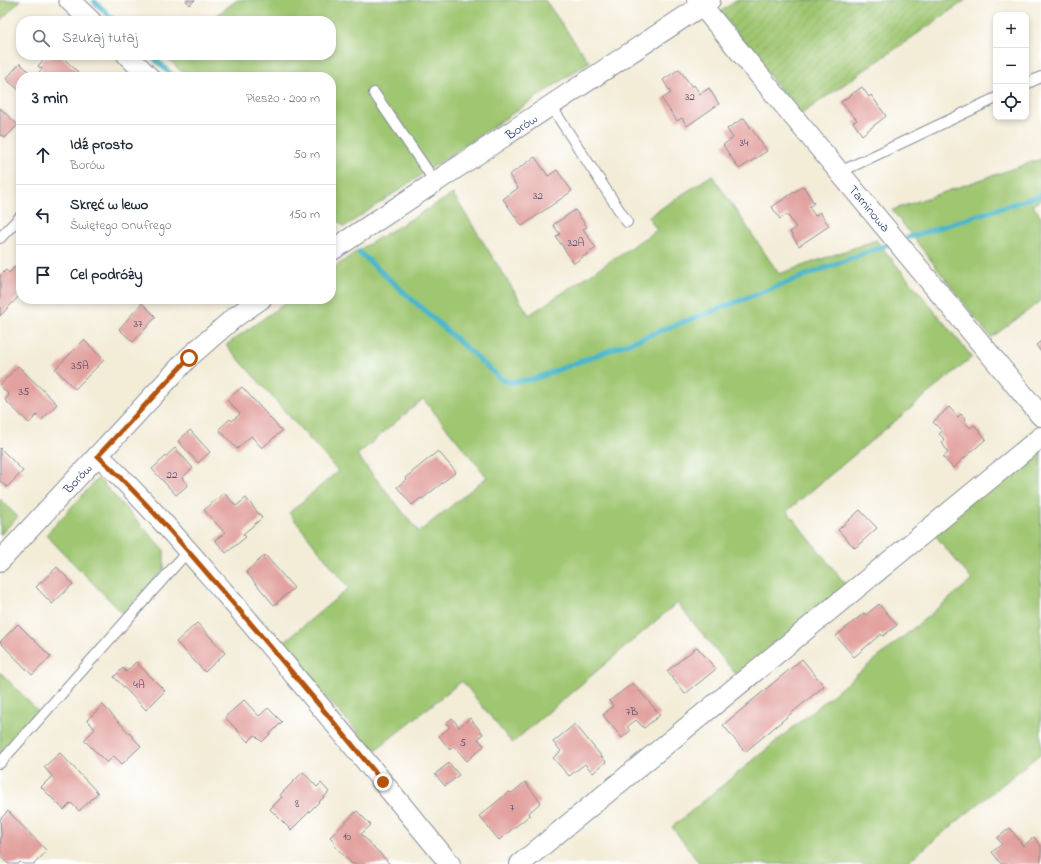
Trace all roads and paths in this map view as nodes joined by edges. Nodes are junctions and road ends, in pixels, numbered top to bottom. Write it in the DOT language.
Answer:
graph roads {
  1 [pos="76,2"];
  2 [pos="703,2"];
  3 [pos="87,16"];
  4 [pos="132,60"];
  5 [pos="145,72"];
  6 [pos="1041,77"];
  7 [pos="1029,83"];
  8 [pos="374,94"];
  9 [pos="993,99"];
  10 [pos="551,106"];
  11 [pos="840,172"];
  12 [pos="436,183"];
  13 [pos="16,221"];
  14 [pos="627,222"];
  15 [pos="0,238"];
  16 [pos="336,248"];
  17 [pos="254,304"];
  18 [pos="1041,416"];
  19 [pos="1041,438"];
  20 [pos="98,456"];
  21 [pos="188,551"];
  22 [pos="0,562"];
  23 [pos="0,763"];
  24 [pos="450,864"];
  25 [pos="520,864"];
  1 -- 3 [label="street"];
  2 -- 10 [label="street, Borów"];
  2 -- 11 [label="street, Tarninowa"];
  4 -- 5 [label="street"];
  6 -- 7 [label="lane"];
  8 -- 12 [label="lane"];
  9 -- 11 [label="lane"];
  10 -- 12 [label="street, Borów"];
  10 -- 14 [label="lane"];
  11 -- 18 [label="street, Tarninowa"];
  12 -- 16 [label="street, Borów"];
  13 -- 15 [label="lane"];
  17 -- 20 [label="street, Borów"];
  19 -- 25 [label="street"];
  20 -- 21 [label="street"];
  20 -- 22 [label="street, Borów"];
  21 -- 23 [label="lane"];
  21 -- 24 [label="street"];
}
